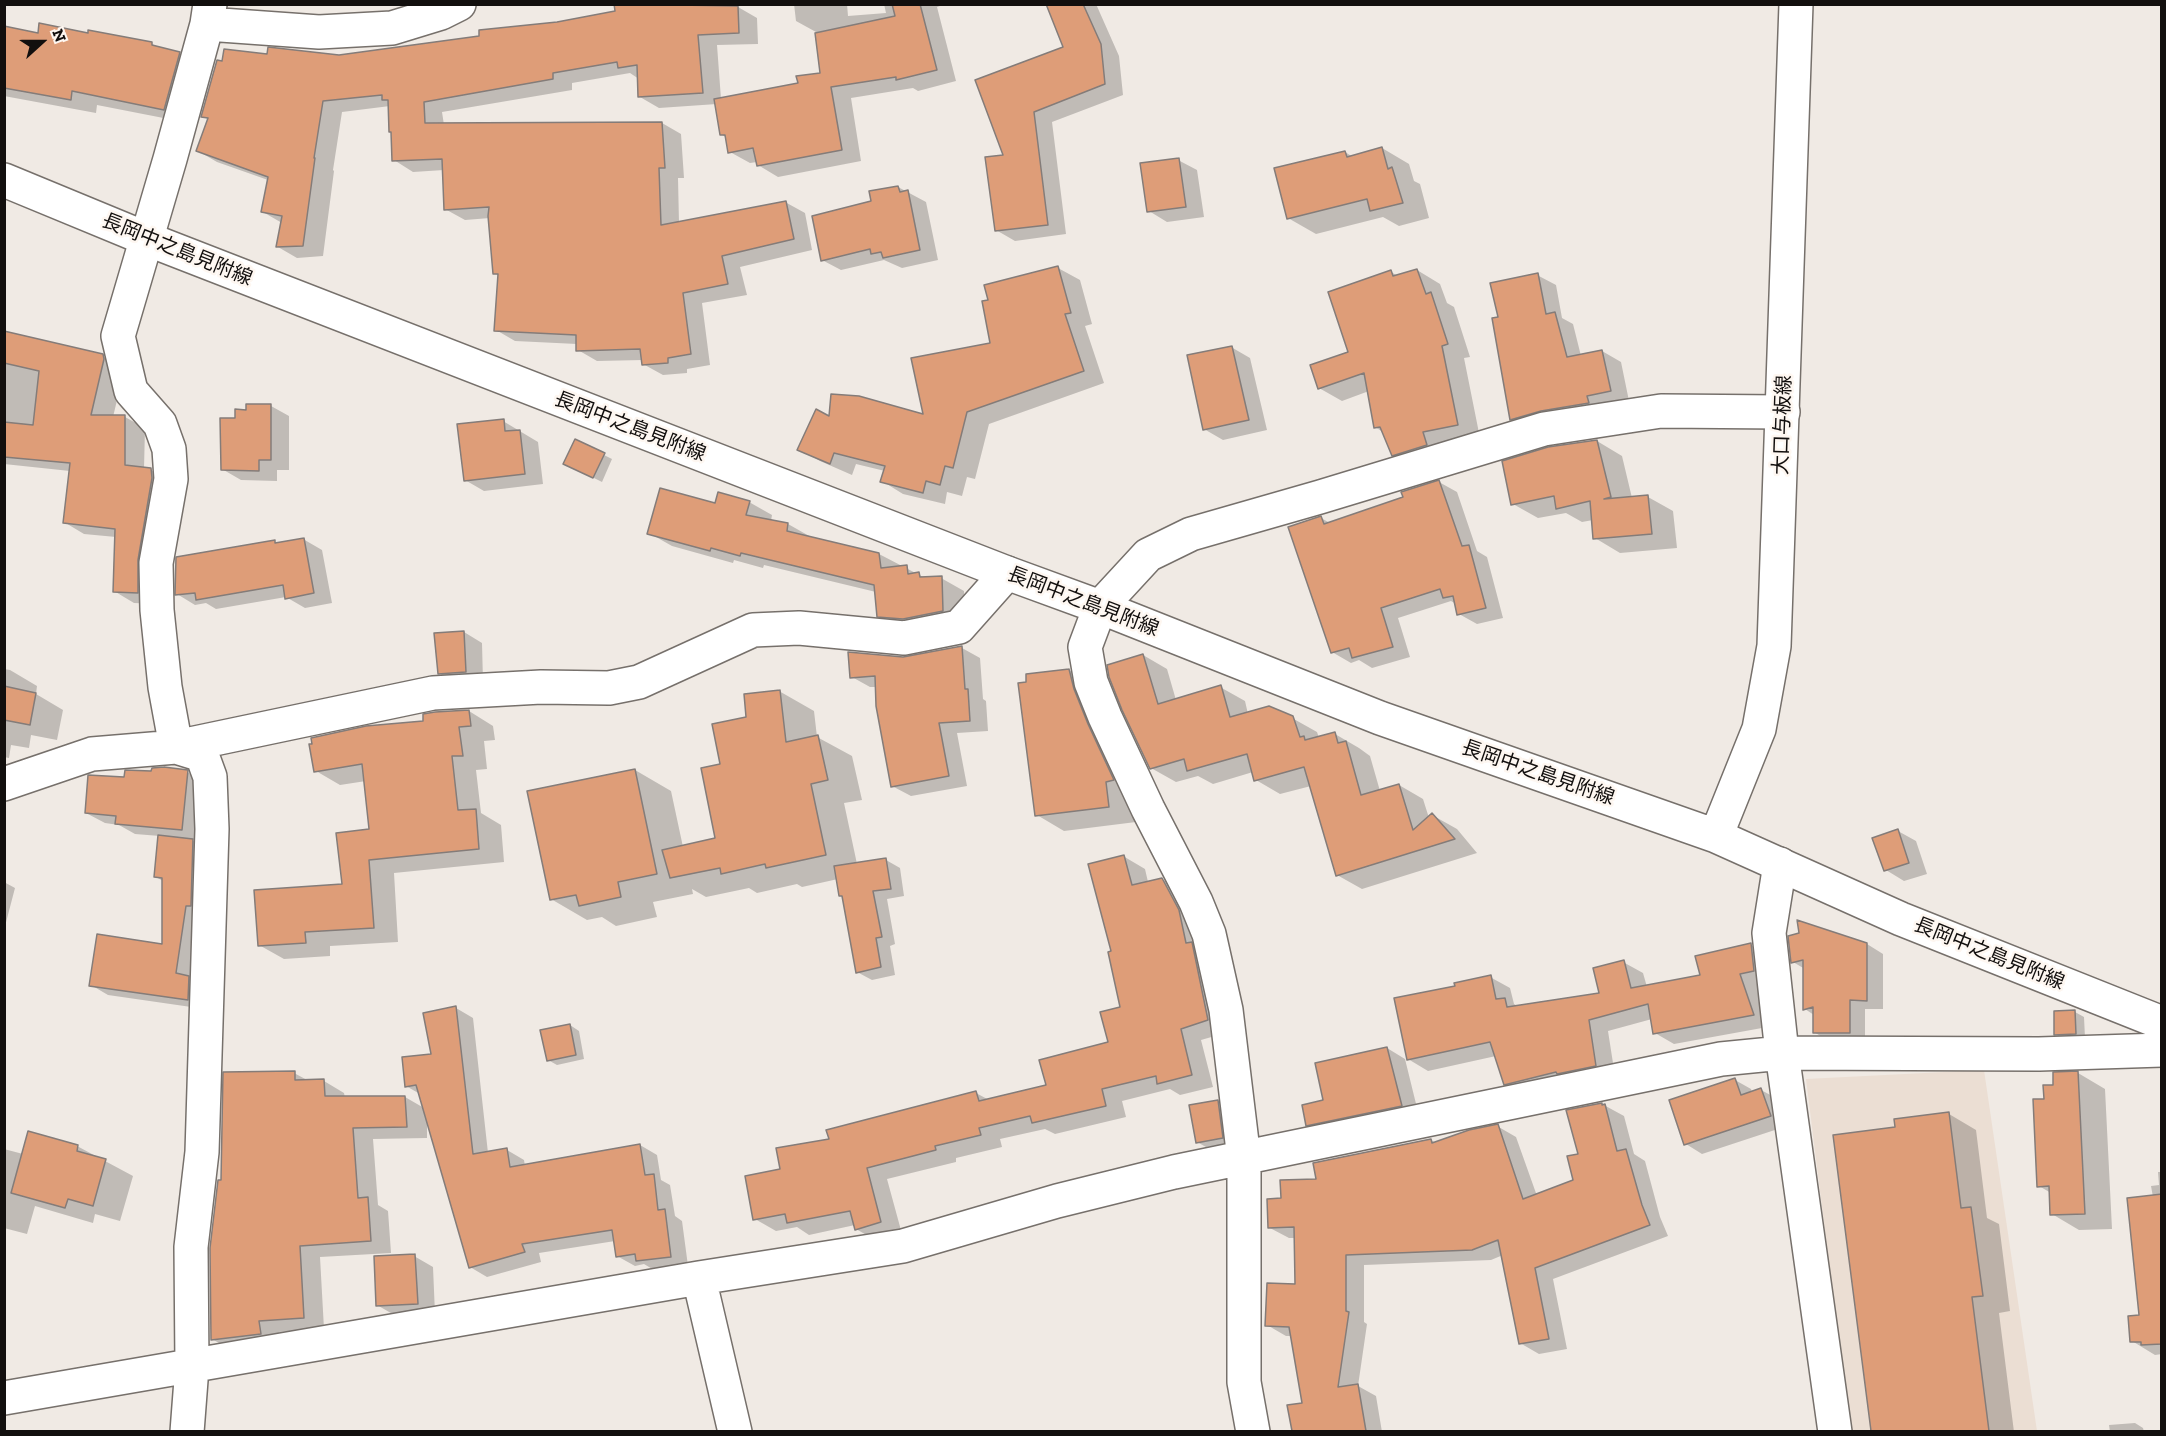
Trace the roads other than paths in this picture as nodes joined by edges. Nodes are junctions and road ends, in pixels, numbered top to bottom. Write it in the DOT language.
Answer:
graph roads {
  1 [pos="459,4"];
  2 [pos="1796,4"];
  3 [pos="208,14"];
  4 [pos="4,180"];
  5 [pos="147,239"];
  6 [pos="1784,412"];
  7 [pos="1007,573"];
  8 [pos="1100,607"];
  9 [pos="176,747"];
  10 [pos="4,784"];
  11 [pos="1716,836"];
  12 [pos="1780,864"];
  13 [pos="2162,1023"];
  14 [pos="2162,1050"];
  15 [pos="1782,1053"];
  16 [pos="1244,1159"];
  17 [pos="699,1278"];
  18 [pos="192,1367"];
  19 [pos="4,1398"];
  20 [pos="186,1431"];
  21 [pos="735,1431"];
  22 [pos="1253,1431"];
  23 [pos="1835,1431"];
  1 -- 3 [label="street"];
  2 -- 6 [label="street, 大口与板線"];
  3 -- 5 [label="street"];
  4 -- 5 [label="street, 長岡中之島見附線"];
  5 -- 7 [label="street, 長岡中之島見附線"];
  5 -- 9 [label="street"];
  6 -- 8 [label="street"];
  6 -- 11 [label="street, 大口与板線"];
  7 -- 8 [label="street, 長岡中之島見附線"];
  7 -- 9 [label="street"];
  8 -- 11 [label="street, 長岡中之島見附線"];
  8 -- 16 [label="street"];
  9 -- 10 [label="street"];
  9 -- 18 [label="street"];
  11 -- 12 [label="street, 長岡中之島見附線"];
  12 -- 13 [label="street, 長岡中之島見附線"];
  12 -- 15 [label="street"];
  14 -- 15 [label="street"];
  15 -- 16 [label="street"];
  15 -- 23 [label="street"];
  16 -- 17 [label="street"];
  16 -- 22 [label="street"];
  17 -- 18 [label="street"];
  17 -- 21 [label="street"];
  18 -- 19 [label="street"];
  18 -- 20 [label="street"];
}
